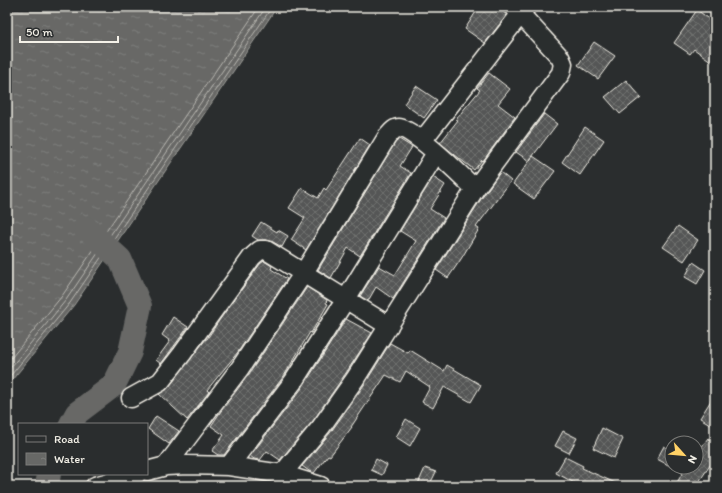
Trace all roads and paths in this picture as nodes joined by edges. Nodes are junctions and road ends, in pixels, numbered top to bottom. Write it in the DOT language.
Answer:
graph roads {
  1 [pos="520,9"];
  2 [pos="422,141"];
  3 [pos="436,153"];
  4 [pos="475,189"];
  5 [pos="303,274"];
  6 [pos="346,300"];
  7 [pos="389,326"];
  8 [pos="131,398"];
  9 [pos="166,466"];
  10 [pos="229,466"];
  11 [pos="148,471"];
  12 [pos="282,474"];
  13 [pos="134,475"];
  14 [pos="95,486"];
  15 [pos="322,486"];
  1 -- 2 [label="street"];
  1 -- 4 [label="street"];
  2 -- 3 [label="street"];
  2 -- 5 [label="street"];
  3 -- 4 [label="street"];
  3 -- 6 [label="street"];
  4 -- 7 [label="street"];
  5 -- 6 [label="street"];
  5 -- 8 [label="street"];
  5 -- 9 [label="street"];
  6 -- 7 [label="street"];
  6 -- 10 [label="street"];
  7 -- 12 [label="street"];
  9 -- 10 [label="street"];
  9 -- 11 [label="street"];
  10 -- 12 [label="street"];
  12 -- 15 [label="street"];
  13 -- 14 [label="street"];
}
